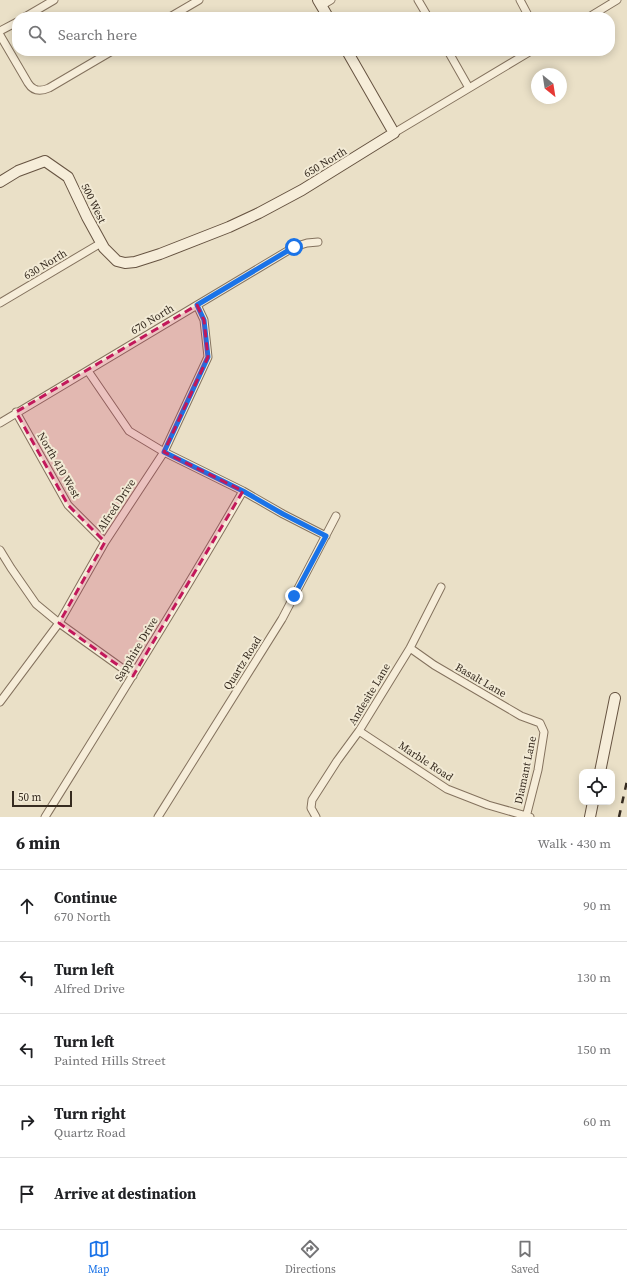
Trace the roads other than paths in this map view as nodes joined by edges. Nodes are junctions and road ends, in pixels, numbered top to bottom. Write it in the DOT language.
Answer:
graph roads {
  1 [pos="54,0"];
  2 [pos="199,0"];
  3 [pos="331,0"];
  4 [pos="418,0"];
  5 [pos="520,0"];
  6 [pos="617,0"];
  7 [pos="320,3"];
  8 [pos="34,12"];
  9 [pos="179,12"];
  10 [pos="325,12"];
  11 [pos="425,12"];
  12 [pos="526,12"];
  13 [pos="597,12"];
  14 [pos="12,25"];
  15 [pos="0,31"];
  16 [pos="0,35"];
  17 [pos="12,56"];
  18 [pos="12,56"];
  19 [pos="103,56"];
  20 [pos="350,56"];
  21 [pos="451,56"];
  22 [pos="523,56"];
  23 [pos="469,88"];
  24 [pos="394,133"];
  25 [pos="0,182"];
  26 [pos="318,242"];
  27 [pos="101,243"];
  28 [pos="117,261"];
  29 [pos="0,303"];
  30 [pos="197,305"];
  31 [pos="88,371"];
  32 [pos="16,412"];
  33 [pos="0,422"];
  34 [pos="164,452"];
  35 [pos="243,491"];
  36 [pos="336,516"];
  37 [pos="326,536"];
  38 [pos="105,542"];
  39 [pos="0,550"];
  40 [pos="441,587"];
  41 [pos="59,623"];
  42 [pos="410,648"];
  43 [pos="133,676"];
  44 [pos="1,697"];
  45 [pos="615,698"];
  46 [pos="542,728"];
  47 [pos="359,731"];
  48 [pos="601,769"];
  49 [pos="592,805"];
  50 [pos="45,817"];
  51 [pos="158,817"];
  52 [pos="316,817"];
  53 [pos="527,817"];
  54 [pos="590,817"];
  1 -- 8 [label="street"];
  2 -- 9 [label="street"];
  3 -- 7 [label="street"];
  4 -- 11 [label="street"];
  5 -- 12 [label="street"];
  6 -- 13 [label="street"];
  7 -- 10 [label="street"];
  14 -- 15 [label="street"];
  16 -- 17 [label="street"];
  18 -- 19 [label="street"];
  20 -- 24 [label="street"];
  21 -- 23 [label="street"];
  22 -- 23 [label="street, 650 North"];
  23 -- 24 [label="street, 650 North"];
  24 -- 28 [label="street, 650 North"];
  25 -- 27 [label="street, 500 West"];
  26 -- 30 [label="street, 670 North"];
  27 -- 28 [label="street, 500 West"];
  27 -- 29 [label="street, 630 North"];
  30 -- 31 [label="street, 670 North"];
  30 -- 34 [label="street, Alfred Drive"];
  31 -- 32 [label="street, 670 North"];
  31 -- 34 [label="street"];
  32 -- 33 [label="street, 670 North"];
  32 -- 38 [label="street, North 410 West"];
  34 -- 35 [label="street"];
  34 -- 38 [label="street, Alfred Drive"];
  35 -- 37 [label="street"];
  35 -- 43 [label="street, Sapphire Drive"];
  36 -- 37 [label="street, Quartz Road"];
  37 -- 51 [label="street, Quartz Road"];
  38 -- 41 [label="street, Alfred Drive"];
  39 -- 41 [label="street"];
  40 -- 42 [label="street, Andesite Lane"];
  41 -- 43 [label="street"];
  41 -- 44 [label="street, Alfred Drive"];
  42 -- 46 [label="street, Basalt Lane"];
  42 -- 47 [label="street, Andesite Lane"];
  43 -- 50 [label="street, Sapphire Drive"];
  45 -- 48 [label="street"];
  46 -- 53 [label="street, Diamant Lane"];
  47 -- 52 [label="street, Andesite Lane"];
  47 -- 53 [label="street, Marble Road"];
  49 -- 54 [label="street"];
}
